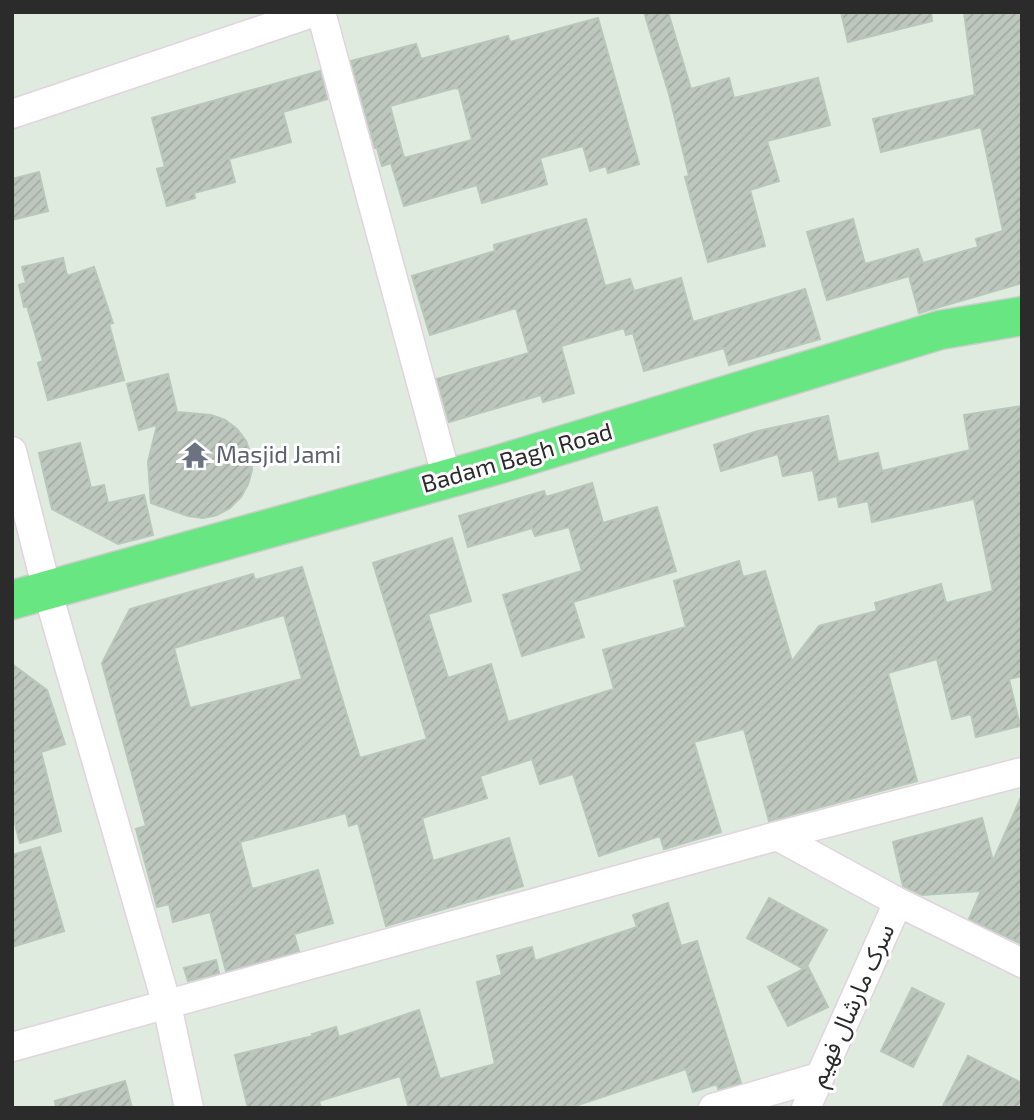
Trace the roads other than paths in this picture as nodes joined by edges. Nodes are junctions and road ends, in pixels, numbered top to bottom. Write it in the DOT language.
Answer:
graph roads {
  1 [pos="315,12"];
  2 [pos="321,12"];
  3 [pos="12,114"];
  4 [pos="1022,316"];
  5 [pos="12,450"];
  6 [pos="447,479"];
  7 [pos="30,595"];
  8 [pos="1022,772"];
  9 [pos="777,836"];
  10 [pos="898,902"];
  11 [pos="1022,963"];
  12 [pos="167,1005"];
  13 [pos="12,1047"];
  14 [pos="819,1077"];
  15 [pos="189,1108"];
  16 [pos="713,1108"];
  17 [pos="806,1108"];
  1 -- 3 [label="street"];
  2 -- 6 [label="street"];
  4 -- 6 [label="main road, Badam Bagh Road"];
  5 -- 7 [label="street"];
  6 -- 7 [label="main road, Badam Bagh Road"];
  7 -- 12 [label="street"];
  8 -- 9 [label="street"];
  9 -- 10 [label="street"];
  9 -- 12 [label="street"];
  10 -- 11 [label="street"];
  10 -- 14 [label="street, سرک مارشال فهیم"];
  12 -- 13 [label="street"];
  12 -- 15 [label="street"];
  14 -- 16 [label="street"];
  14 -- 17 [label="street, سرک مارشال فهیم"];
}
